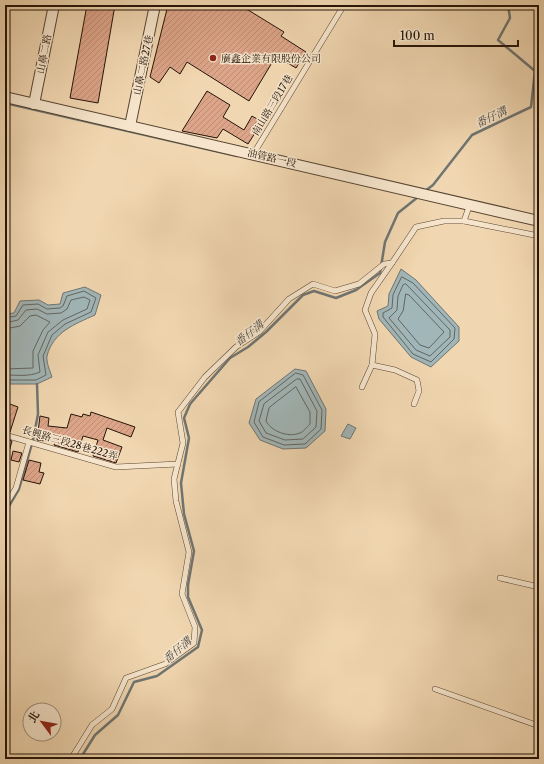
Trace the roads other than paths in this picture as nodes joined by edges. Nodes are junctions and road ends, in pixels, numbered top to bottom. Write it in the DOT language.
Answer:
graph roads {
  1 [pos="54,5"];
  2 [pos="155,5"];
  3 [pos="344,5"];
  4 [pos="5,97"];
  5 [pos="34,104"];
  6 [pos="130,126"];
  7 [pos="254,153"];
  8 [pos="470,204"];
  9 [pos="538,219"];
  10 [pos="464,221"];
  11 [pos="539,236"];
  12 [pos="392,263"];
  13 [pos="372,365"];
  14 [pos="362,387"];
  15 [pos="414,404"];
  16 [pos="5,435"];
  17 [pos="30,442"];
  18 [pos="178,464"];
  19 [pos="5,506"];
  20 [pos="500,578"];
  21 [pos="539,587"];
  22 [pos="435,689"];
  23 [pos="539,726"];
  24 [pos="70,759"];
  1 -- 5 [label="street, 山鼻二路"];
  2 -- 6 [label="street, 山鼻二路27巷"];
  3 -- 7 [label="lane, 南山路三段17巷"];
  4 -- 5 [label="street, 油管路一段"];
  5 -- 6 [label="street, 油管路一段"];
  6 -- 7 [label="street, 油管路一段"];
  7 -- 8 [label="street, 油管路一段"];
  8 -- 9 [label="street, 油管路一段"];
  8 -- 10 [label="lane"];
  10 -- 11 [label="lane"];
  10 -- 12 [label="lane"];
  12 -- 13 [label="lane"];
  12 -- 18 [label="lane"];
  13 -- 14 [label="lane"];
  13 -- 15 [label="lane"];
  16 -- 17 [label="lane, 長興路三段28巷222弄"];
  17 -- 18 [label="lane, 長興路三段28巷222弄"];
  17 -- 19 [label="lane"];
  18 -- 24 [label="lane"];
  20 -- 21 [label="lane"];
  22 -- 23 [label="lane"];
}
